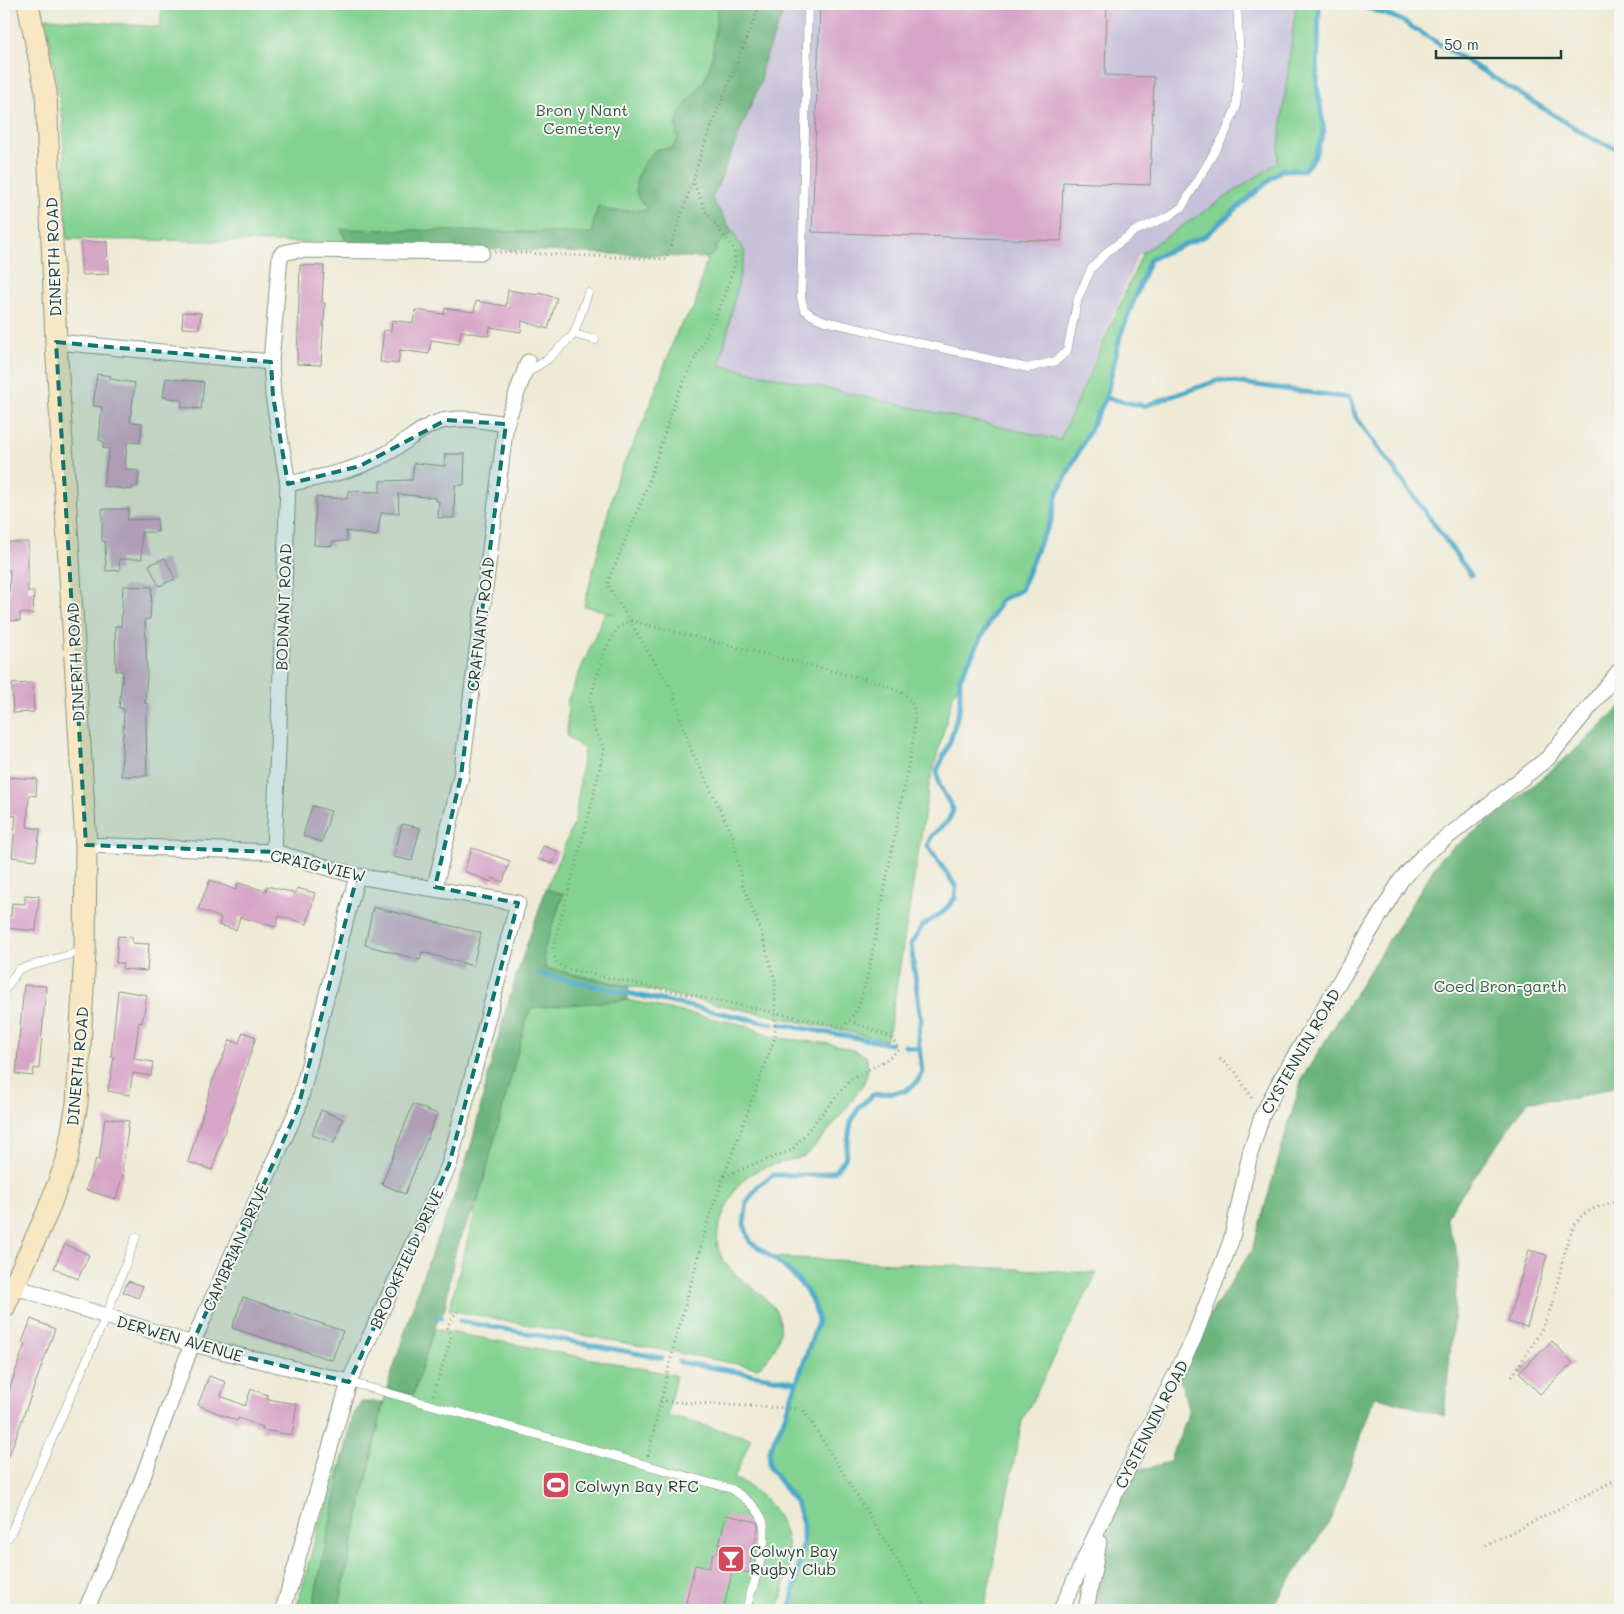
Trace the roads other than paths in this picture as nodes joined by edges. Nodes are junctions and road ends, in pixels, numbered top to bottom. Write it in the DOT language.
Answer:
graph roads {
  1 [pos="28,4"];
  2 [pos="808,4"];
  3 [pos="1237,4"];
  4 [pos="482,252"];
  5 [pos="588,292"];
  6 [pos="574,334"];
  7 [pos="595,340"];
  8 [pos="56,342"];
  9 [pos="271,362"];
  10 [pos="526,368"];
  11 [pos="506,424"];
  12 [pos="288,484"];
  13 [pos="1620,670"];
  14 [pos="86,845"];
  15 [pos="274,852"];
  16 [pos="357,876"];
  17 [pos="435,887"];
  18 [pos="518,903"];
  19 [pos="85,951"];
  20 [pos="4,991"];
  21 [pos="136,1237"];
  22 [pos="13,1286"];
  23 [pos="4,1308"];
  24 [pos="106,1316"];
  25 [pos="192,1344"];
  26 [pos="349,1382"];
  27 [pos="1106,1512"];
  28 [pos="9,1537"];
  29 [pos="86,1610"];
  30 [pos="283,1610"];
  31 [pos="746,1610"];
  32 [pos="1061,1610"];
  33 [pos="1086,1610"];
  1 -- 8 [label="street, DINERTH ROAD"];
  2 -- 3 [label="lane"];
  4 -- 9 [label="street, BODNANT ROAD"];
  5 -- 6 [label="lane"];
  6 -- 7 [label="lane"];
  6 -- 10 [label="lane"];
  8 -- 9 [label="street"];
  8 -- 14 [label="street, DINERTH ROAD"];
  9 -- 12 [label="street, BODNANT ROAD"];
  10 -- 11 [label="street, CRAFNANT ROAD"];
  11 -- 12 [label="street"];
  11 -- 17 [label="street, CRAFNANT ROAD"];
  12 -- 15 [label="street, BODNANT ROAD"];
  13 -- 27 [label="street, CYSTENNIN ROAD"];
  14 -- 15 [label="street, CRAIG VIEW"];
  14 -- 19 [label="street, DINERTH ROAD"];
  15 -- 16 [label="street, CRAIG VIEW"];
  16 -- 17 [label="street, CRAIG VIEW"];
  16 -- 25 [label="street, CAMBRIAN DRIVE"];
  17 -- 18 [label="street, CRAIG VIEW"];
  18 -- 26 [label="street, BROOKFIELD DRIVE"];
  19 -- 20 [label="lane"];
  19 -- 22 [label="street, DINERTH ROAD"];
  21 -- 24 [label="lane"];
  22 -- 23 [label="street, DINERTH ROAD"];
  22 -- 24 [label="street, DERWEN AVENUE"];
  24 -- 25 [label="street, DERWEN AVENUE"];
  24 -- 28 [label="lane"];
  25 -- 26 [label="street, DERWEN AVENUE"];
  25 -- 29 [label="street, CAMBRIAN DRIVE"];
  26 -- 30 [label="street, BROOKFIELD DRIVE"];
  26 -- 31 [label="lane"];
  27 -- 32 [label="street"];
  27 -- 33 [label="street"];
}
